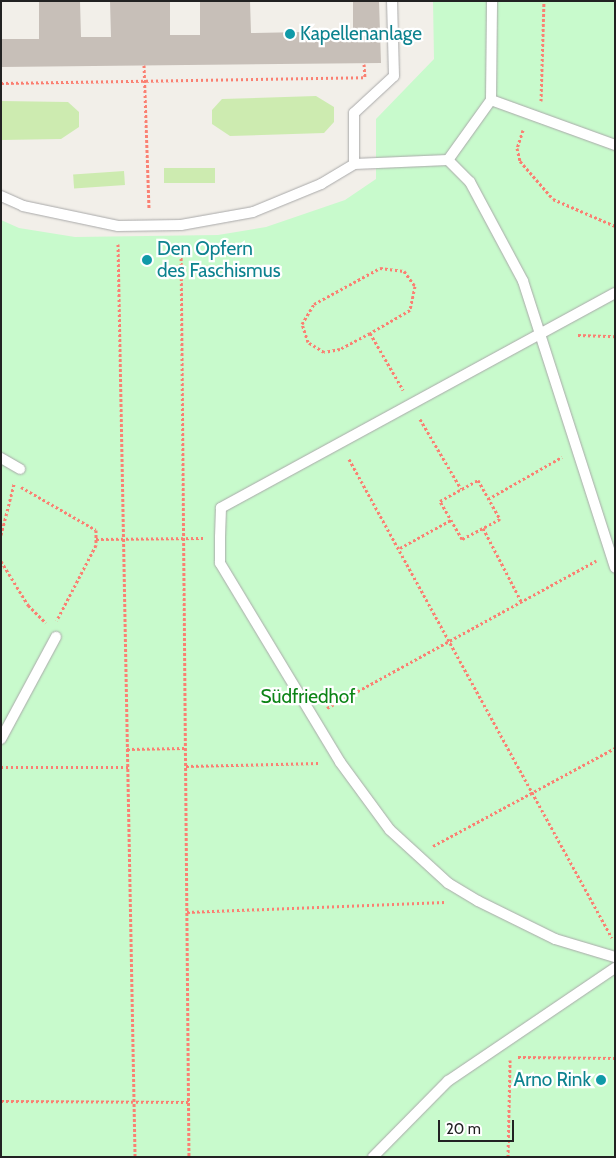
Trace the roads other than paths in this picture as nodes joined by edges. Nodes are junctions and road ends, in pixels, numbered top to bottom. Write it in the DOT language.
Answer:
graph roads {
  1 [pos="392,1"];
  2 [pos="492,1"];
  3 [pos="491,100"];
  4 [pos="615,145"];
  5 [pos="448,160"];
  6 [pos="354,164"];
  7 [pos="1,196"];
  8 [pos="615,293"];
  9 [pos="544,334"];
  10 [pos="1,458"];
  11 [pos="20,469"];
  12 [pos="615,568"];
  13 [pos="56,636"];
  14 [pos="1,739"];
  15 [pos="615,958"];
  16 [pos="615,968"];
  17 [pos="373,1157"];
  1 -- 6 [label="lane"];
  2 -- 3 [label="lane"];
  3 -- 4 [label="lane"];
  3 -- 5 [label="lane"];
  5 -- 6 [label="lane"];
  5 -- 9 [label="lane"];
  6 -- 7 [label="lane"];
  8 -- 9 [label="lane"];
  9 -- 12 [label="lane"];
  9 -- 15 [label="lane"];
  10 -- 11 [label="lane"];
  13 -- 14 [label="lane"];
  16 -- 17 [label="lane"];
}
